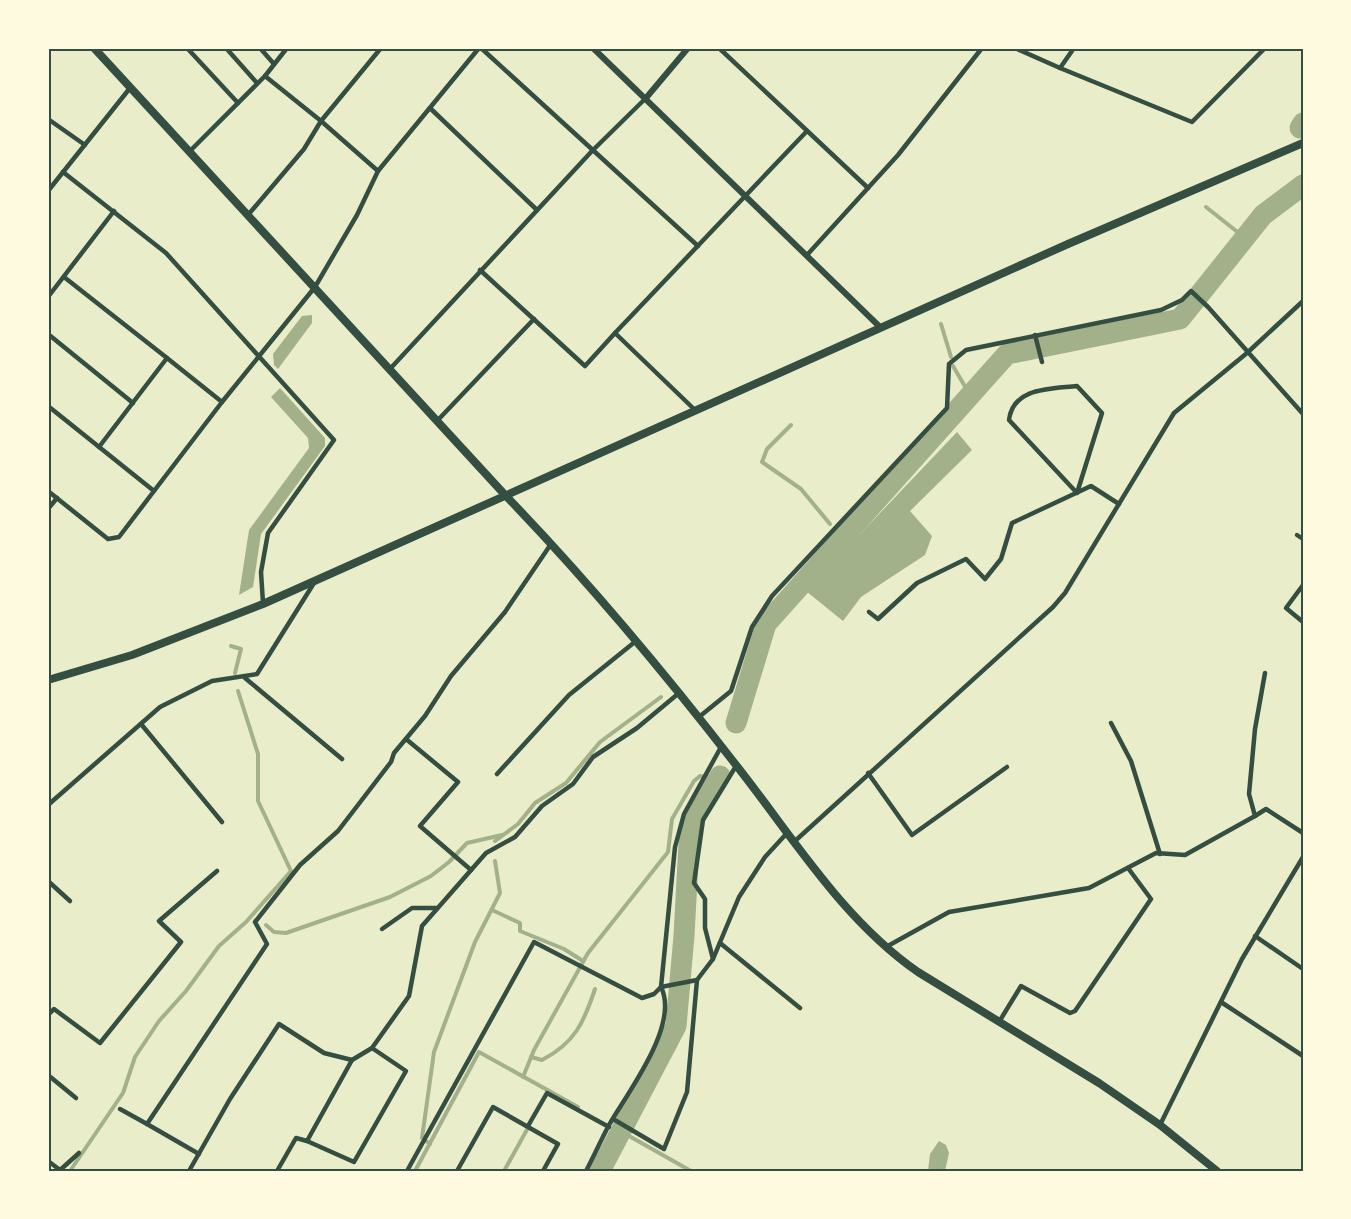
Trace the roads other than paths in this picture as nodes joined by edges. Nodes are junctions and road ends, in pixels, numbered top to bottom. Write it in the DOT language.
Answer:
graph roads {
  1 [pos="187,48"];
  2 [pos="226,48"];
  3 [pos="260,48"];
  4 [pos="287,48"];
  5 [pos="381,48"];
  6 [pos="480,48"];
  7 [pos="593,48"];
  8 [pos="688,48"];
  9 [pos="719,48"];
  10 [pos="982,48"];
  11 [pos="1015,48"];
  12 [pos="1074,48"];
  13 [pos="1264,48"];
  14 [pos="96,49"];
  15 [pos="274,64"];
  16 [pos="1060,68"];
  17 [pos="265,76"];
  18 [pos="257,83"];
  19 [pos="130,88"];
  20 [pos="646,98"];
  21 [pos="238,103"];
  22 [pos="431,109"];
  23 [pos="48,119"];
  24 [pos="321,121"];
  25 [pos="807,131"];
  26 [pos="1303,143"];
  27 [pos="85,145"];
  28 [pos="592,150"];
  29 [pos="189,152"];
  30 [pos="378,171"];
  31 [pos="63,172"];
  32 [pos="868,188"];
  33 [pos="48,191"];
  34 [pos="746,195"];
  35 [pos="537,210"];
  36 [pos="114,212"];
  37 [pos="248,215"];
  38 [pos="698,246"];
  39 [pos="807,255"];
  40 [pos="480,270"];
  41 [pos="64,277"];
  42 [pos="315,287"];
  43 [pos="48,297"];
  44 [pos="1303,302"];
  45 [pos="534,319"];
  46 [pos="881,328"];
  47 [pos="615,333"];
  48 [pos="48,334"];
  49 [pos="1036,337"];
  50 [pos="1247,353"];
  51 [pos="260,356"];
  52 [pos="167,358"];
  53 [pos="1041,359"];
  54 [pos="389,370"];
  55 [pos="222,402"];
  56 [pos="133,403"];
  57 [pos="48,406"];
  58 [pos="697,412"];
  59 [pos="1303,414"];
  60 [pos="437,422"];
  61 [pos="99,447"];
  62 [pos="48,491"];
  63 [pos="154,491"];
  64 [pos="1077,493"];
  65 [pos="506,496"];
  66 [pos="57,498"];
  67 [pos="1119,504"];
  68 [pos="48,509"];
  69 [pos="1297,535"];
  70 [pos="1303,538"];
  71 [pos="551,544"];
  72 [pos="315,581"];
  73 [pos="1303,585"];
  74 [pos="263,604"];
  75 [pos="869,612"];
  76 [pos="1303,622"];
  77 [pos="636,641"];
  78 [pos="1265,673"];
  79 [pos="244,678"];
  80 [pos="48,680"];
  81 [pos="679,693"];
  82 [pos="699,718"];
  83 [pos="1111,723"];
  84 [pos="141,724"];
  85 [pos="406,739"];
  86 [pos="722,746"];
  87 [pos="342,759"];
  88 [pos="736,765"];
  89 [pos="1006,767"];
  90 [pos="868,773"];
  91 [pos="498,774"];
  92 [pos="48,805"];
  93 [pos="1255,816"];
  94 [pos="222,822"];
  95 [pos="788,831"];
  96 [pos="1303,833"];
  97 [pos="795,841"];
  98 [pos="1161,854"];
  99 [pos="1303,857"];
  100 [pos="1128,868"];
  101 [pos="471,870"];
  102 [pos="217,871"];
  103 [pos="48,881"];
  104 [pos="70,901"];
  105 [pos="437,908"];
  106 [pos="382,929"];
  107 [pos="1255,936"];
  108 [pos="720,943"];
  109 [pos="885,948"];
  110 [pos="713,959"];
  111 [pos="1303,969"];
  112 [pos="697,980"];
  113 [pos="661,987"];
  114 [pos="1221,1002"];
  115 [pos="800,1008"];
  116 [pos="48,1015"];
  117 [pos="999,1022"];
  118 [pos="372,1048"];
  119 [pos="1303,1056"];
  120 [pos="352,1060"];
  121 [pos="48,1076"];
  122 [pos="76,1098"];
  123 [pos="120,1109"];
  124 [pos="613,1119"];
  125 [pos="147,1124"];
  126 [pos="1160,1125"];
  127 [pos="528,1126"];
  128 [pos="609,1127"];
  129 [pos="307,1141"];
  130 [pos="79,1153"];
  131 [pos="199,1154"];
  132 [pos="48,1161"];
  133 [pos="60,1170"];
  134 [pos="189,1171"];
  135 [pos="277,1171"];
  136 [pos="407,1171"];
  137 [pos="457,1171"];
  138 [pos="543,1171"];
  139 [pos="586,1171"];
  140 [pos="1216,1171"];
  1 -- 21 [label="street"];
  2 -- 18 [label="street"];
  3 -- 15 [label="street"];
  4 -- 15 [label="street"];
  5 -- 24 [label="street"];
  6 -- 22 [label="street"];
  6 -- 28 [label="street"];
  7 -- 20 [label="street"];
  8 -- 20 [label="street"];
  9 -- 25 [label="street"];
  10 -- 32 [label="street"];
  11 -- 16 [label="street"];
  12 -- 16 [label="street"];
  13 -- 16 [label="street"];
  14 -- 19 [label="main road"];
  15 -- 17 [label="street"];
  17 -- 18 [label="street"];
  17 -- 24 [label="street"];
  18 -- 21 [label="street"];
  19 -- 27 [label="street"];
  19 -- 29 [label="main road"];
  20 -- 28 [label="street"];
  20 -- 34 [label="street"];
  21 -- 29 [label="street"];
  22 -- 30 [label="street"];
  22 -- 35 [label="street"];
  23 -- 27 [label="street"];
  24 -- 30 [label="street"];
  24 -- 37 [label="street"];
  25 -- 32 [label="street"];
  25 -- 34 [label="street"];
  26 -- 46 [label="highway"];
  27 -- 31 [label="street"];
  28 -- 35 [label="street"];
  28 -- 38 [label="street"];
  29 -- 37 [label="main road"];
  30 -- 42 [label="street"];
  31 -- 33 [label="street"];
  31 -- 36 [label="street"];
  32 -- 39 [label="street"];
  34 -- 38 [label="street"];
  34 -- 39 [label="street"];
  35 -- 40 [label="street"];
  36 -- 41 [label="street"];
  36 -- 51 [label="street"];
  37 -- 42 [label="main road"];
  38 -- 47 [label="street"];
  39 -- 46 [label="street"];
  40 -- 45 [label="street"];
  40 -- 54 [label="street"];
  41 -- 43 [label="street"];
  41 -- 52 [label="street"];
  42 -- 51 [label="street"];
  42 -- 54 [label="main road"];
  44 -- 50 [label="street"];
  45 -- 47 [label="street"];
  45 -- 60 [label="street"];
  46 -- 58 [label="highway"];
  47 -- 58 [label="street"];
  48 -- 56 [label="street"];
  49 -- 50 [label="street"];
  49 -- 53 [label="street"];
  49 -- 82 [label="street"];
  50 -- 59 [label="street"];
  50 -- 67 [label="street"];
  51 -- 55 [label="street"];
  51 -- 74 [label="street"];
  52 -- 55 [label="street"];
  52 -- 56 [label="street"];
  54 -- 60 [label="main road"];
  55 -- 63 [label="street"];
  56 -- 61 [label="street"];
  57 -- 61 [label="street"];
  58 -- 65 [label="highway"];
  60 -- 65 [label="main road"];
  61 -- 63 [label="street"];
  62 -- 66 [label="street"];
  63 -- 66 [label="street"];
  64 -- 64 [label="street"];
  64 -- 67 [label="street"];
  64 -- 75 [label="street"];
  65 -- 71 [label="highway"];
  65 -- 72 [label="highway"];
  66 -- 68 [label="street"];
  67 -- 90 [label="street"];
  69 -- 70 [label="street"];
  71 -- 77 [label="highway"];
  71 -- 85 [label="street"];
  72 -- 74 [label="highway"];
  72 -- 79 [label="street"];
  73 -- 76 [label="street"];
  74 -- 80 [label="highway"];
  77 -- 81 [label="highway"];
  77 -- 91 [label="street"];
  78 -- 93 [label="street"];
  79 -- 84 [label="street"];
  79 -- 87 [label="street"];
  81 -- 82 [label="highway"];
  81 -- 101 [label="street"];
  82 -- 86 [label="highway"];
  83 -- 98 [label="street"];
  84 -- 92 [label="street"];
  84 -- 94 [label="street"];
  85 -- 101 [label="street"];
  85 -- 125 [label="street"];
  86 -- 88 [label="highway"];
  86 -- 113 [label="street"];
  88 -- 95 [label="highway"];
  88 -- 110 [label="street"];
  89 -- 90 [label="street"];
  90 -- 97 [label="street"];
  93 -- 96 [label="street"];
  93 -- 98 [label="street"];
  95 -- 97 [label="highway"];
  95 -- 108 [label="street"];
  97 -- 109 [label="highway"];
  98 -- 100 [label="street"];
  99 -- 107 [label="street"];
  100 -- 109 [label="street"];
  100 -- 117 [label="street"];
  101 -- 105 [label="street"];
  102 -- 116 [label="street"];
  103 -- 104 [label="street"];
  105 -- 106 [label="street"];
  105 -- 118 [label="street"];
  107 -- 111 [label="street"];
  107 -- 114 [label="street"];
  108 -- 110 [label="street"];
  108 -- 115 [label="street"];
  109 -- 117 [label="highway"];
  110 -- 112 [label="street"];
  112 -- 113 [label="street"];
  112 -- 124 [label="street"];
  113 -- 124 [label="street"];
  113 -- 136 [label="street"];
  114 -- 119 [label="street"];
  114 -- 126 [label="street"];
  117 -- 126 [label="highway"];
  118 -- 120 [label="street"];
  118 -- 129 [label="street"];
  120 -- 129 [label="street"];
  120 -- 131 [label="street"];
  121 -- 122 [label="street"];
  123 -- 125 [label="street"];
  124 -- 128 [label="street"];
  125 -- 131 [label="street"];
  126 -- 140 [label="highway"];
  127 -- 128 [label="street"];
  127 -- 137 [label="street"];
  127 -- 138 [label="street"];
  128 -- 139 [label="street"];
  129 -- 135 [label="street"];
  130 -- 133 [label="street"];
  131 -- 134 [label="street"];
  132 -- 133 [label="street"];
}
